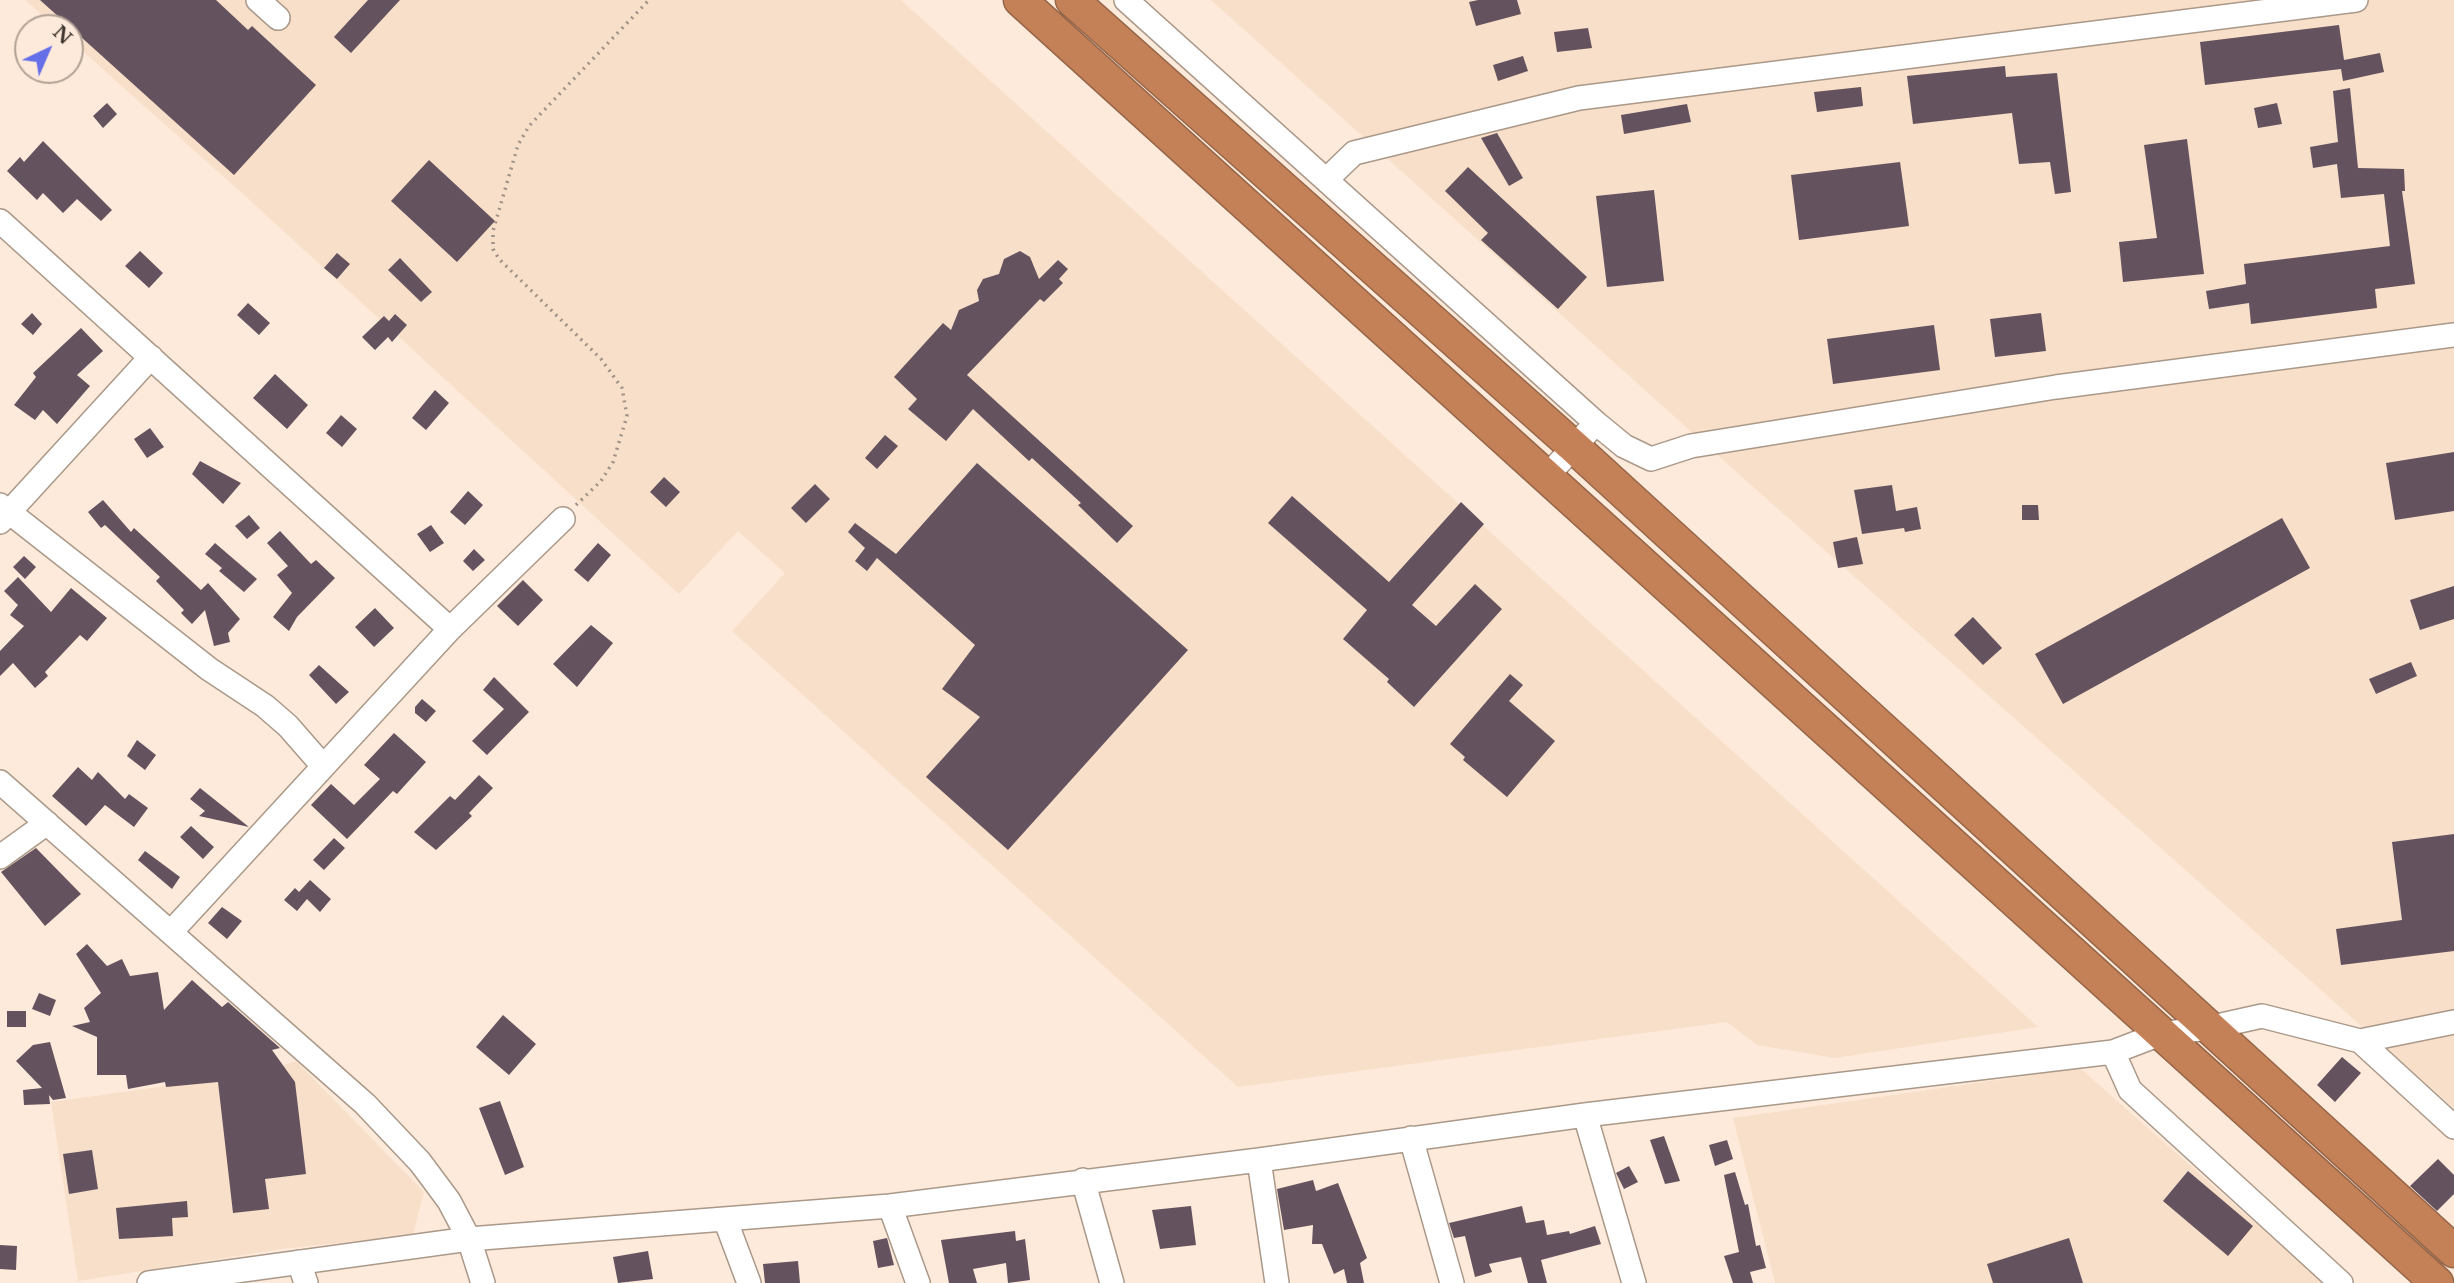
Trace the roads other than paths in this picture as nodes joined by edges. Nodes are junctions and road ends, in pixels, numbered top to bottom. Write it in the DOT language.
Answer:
graph roads {
  1 [pos="258,0"];
  2 [pos="1020,0"];
  3 [pos="1072,0"];
  4 [pos="1126,0"];
  5 [pos="2356,0"];
  6 [pos="278,18"];
  7 [pos="1326,180"];
  8 [pos="0,221"];
  9 [pos="2454,335"];
  10 [pos="151,357"];
  11 [pos="1596,424"];
  12 [pos="1574,447"];
  13 [pos="1546,477"];
  14 [pos="3,513"];
  15 [pos="563,519"];
  16 [pos="450,629"];
  17 [pos="323,766"];
  18 [pos="0,782"];
  19 [pos="47,823"];
  20 [pos="0,857"];
  21 [pos="171,932"];
  22 [pos="2454,1022"];
  23 [pos="2208,1028"];
  24 [pos="2160,1034"];
  25 [pos="2360,1041"];
  26 [pos="2113,1052"];
  27 [pos="1585,1115"];
  28 [pos="2454,1127"];
  29 [pos="1412,1138"];
  30 [pos="1259,1160"];
  31 [pos="1083,1180"];
  32 [pos="890,1206"];
  33 [pos="725,1219"];
  34 [pos="469,1239"];
  35 [pos="2454,1251"];
  36 [pos="303,1273"];
  37 [pos="149,1283"];
  38 [pos="483,1283"];
  39 [pos="749,1283"];
  40 [pos="918,1283"];
  41 [pos="1112,1283"];
  42 [pos="1277,1283"];
  43 [pos="1452,1283"];
  44 [pos="1634,1283"];
  45 [pos="2341,1283"];
  46 [pos="2437,1283"];
  1 -- 6 [label="street"];
  2 -- 13 [label="highway"];
  3 -- 12 [label="highway"];
  4 -- 7 [label="street"];
  5 -- 7 [label="street"];
  7 -- 11 [label="street"];
  8 -- 10 [label="street"];
  9 -- 11 [label="street"];
  10 -- 14 [label="street"];
  10 -- 16 [label="street"];
  11 -- 12 [label="street"];
  12 -- 13 [label="street"];
  12 -- 23 [label="highway"];
  13 -- 24 [label="highway"];
  14 -- 17 [label="street"];
  15 -- 16 [label="street"];
  16 -- 17 [label="street"];
  17 -- 21 [label="street"];
  18 -- 19 [label="street"];
  19 -- 20 [label="street"];
  19 -- 21 [label="street"];
  21 -- 34 [label="street"];
  22 -- 25 [label="street"];
  23 -- 24 [label="street"];
  23 -- 25 [label="street"];
  23 -- 35 [label="highway"];
  24 -- 26 [label="street"];
  24 -- 46 [label="highway"];
  25 -- 28 [label="street"];
  26 -- 27 [label="street"];
  26 -- 45 [label="street"];
  27 -- 29 [label="street"];
  27 -- 44 [label="street"];
  29 -- 30 [label="street"];
  29 -- 43 [label="street"];
  30 -- 31 [label="street"];
  30 -- 42 [label="street"];
  31 -- 32 [label="street"];
  31 -- 41 [label="street"];
  32 -- 33 [label="street"];
  32 -- 40 [label="street"];
  33 -- 34 [label="street"];
  33 -- 39 [label="street"];
  34 -- 36 [label="street"];
  34 -- 38 [label="street"];
  36 -- 37 [label="street"];
}
